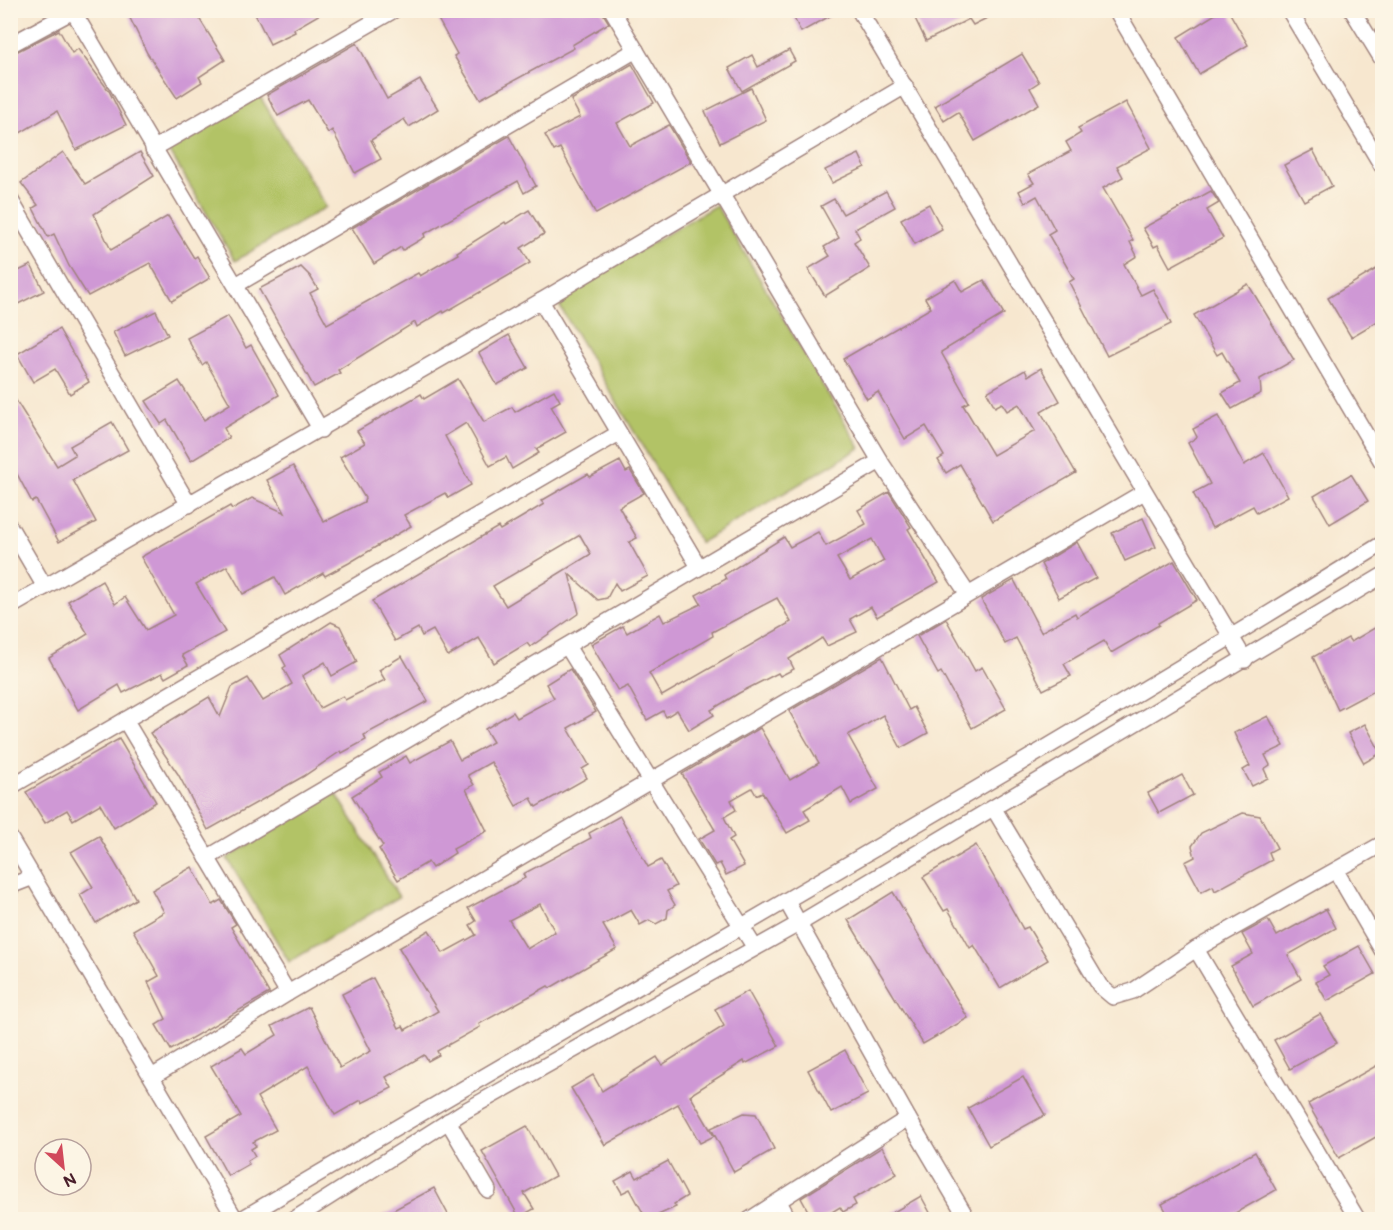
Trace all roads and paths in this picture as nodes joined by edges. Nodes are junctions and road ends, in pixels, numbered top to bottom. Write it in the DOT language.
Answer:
graph roads {
  1 [pos="394,10"];
  2 [pos="612,10"];
  3 [pos="859,10"];
  4 [pos="1116,10"];
  5 [pos="1289,10"];
  6 [pos="1352,10"];
  7 [pos="10,45"];
  8 [pos="636,50"];
  9 [pos="1383,59"];
  10 [pos="904,86"];
  11 [pos="153,149"];
  12 [pos="1383,166"];
  13 [pos="722,194"];
  14 [pos="10,199"];
  15 [pos="236,285"];
  16 [pos="541,301"];
  17 [pos="321,429"];
  18 [pos="619,433"];
  19 [pos="880,461"];
  20 [pos="1383,462"];
  21 [pos="1144,492"];
  22 [pos="189,505"];
  23 [pos="10,527"];
  24 [pos="1383,544"];
  25 [pos="699,567"];
  26 [pos="1383,576"];
  27 [pos="45,587"];
  28 [pos="968,593"];
  29 [pos="10,607"];
  30 [pos="1232,637"];
  31 [pos="567,646"];
  32 [pos="1245,660"];
  33 [pos="125,720"];
  34 [pos="651,781"];
  35 [pos="10,787"];
  36 [pos="994,809"];
  37 [pos="10,838"];
  38 [pos="1383,844"];
  39 [pos="207,858"];
  40 [pos="1336,871"];
  41 [pos="33,877"];
  42 [pos="10,886"];
  43 [pos="787,902"];
  44 [pos="800,923"];
  45 [pos="741,927"];
  46 [pos="755,948"];
  47 [pos="1196,949"];
  48 [pos="1383,950"];
  49 [pos="288,993"];
  50 [pos="152,1077"];
  51 [pos="908,1118"];
  52 [pos="448,1121"];
  53 [pos="488,1190"];
  54 [pos="779,1202"];
  55 [pos="1355,1219"];
  56 [pos="238,1220"];
  57 [pos="293,1220"];
  58 [pos="749,1220"];
  59 [pos="789,1220"];
  60 [pos="968,1220"];
  1 -- 11 [label="street"];
  2 -- 8 [label="street"];
  3 -- 10 [label="street"];
  4 -- 20 [label="street"];
  5 -- 12 [label="street"];
  6 -- 9 [label="street"];
  7 -- 11 [label="street"];
  8 -- 13 [label="street"];
  8 -- 15 [label="street"];
  10 -- 13 [label="street"];
  10 -- 21 [label="street"];
  11 -- 15 [label="street"];
  13 -- 16 [label="street"];
  13 -- 19 [label="street"];
  14 -- 22 [label="street"];
  15 -- 17 [label="street"];
  16 -- 17 [label="street"];
  16 -- 18 [label="street"];
  17 -- 22 [label="street"];
  18 -- 25 [label="street"];
  18 -- 33 [label="street"];
  19 -- 25 [label="street"];
  19 -- 28 [label="street"];
  21 -- 28 [label="street"];
  21 -- 30 [label="street"];
  22 -- 27 [label="street"];
  23 -- 27 [label="street"];
  24 -- 30 [label="street"];
  25 -- 31 [label="street"];
  26 -- 32 [label="street"];
  27 -- 29 [label="street"];
  28 -- 34 [label="street"];
  30 -- 32 [label="street"];
  30 -- 43 [label="street"];
  31 -- 34 [label="street"];
  31 -- 39 [label="street"];
  32 -- 36 [label="street"];
  33 -- 35 [label="street"];
  33 -- 39 [label="street"];
  34 -- 45 [label="street"];
  34 -- 49 [label="street"];
  36 -- 44 [label="street"];
  36 -- 47 [label="street"];
  37 -- 41 [label="street"];
  38 -- 40 [label="street"];
  39 -- 49 [label="street"];
  40 -- 47 [label="street"];
  40 -- 48 [label="street"];
  41 -- 42 [label="street"];
  41 -- 50 [label="street"];
  43 -- 44 [label="street"];
  43 -- 45 [label="street"];
  44 -- 46 [label="street"];
  44 -- 51 [label="street"];
  45 -- 46 [label="street"];
  45 -- 56 [label="street"];
  46 -- 52 [label="street"];
  47 -- 55 [label="street"];
  49 -- 50 [label="street"];
  50 -- 56 [label="street"];
  51 -- 54 [label="street"];
  51 -- 60 [label="street"];
  52 -- 53 [label="street"];
  52 -- 57 [label="street"];
  54 -- 58 [label="street"];
  54 -- 59 [label="street"];
}
